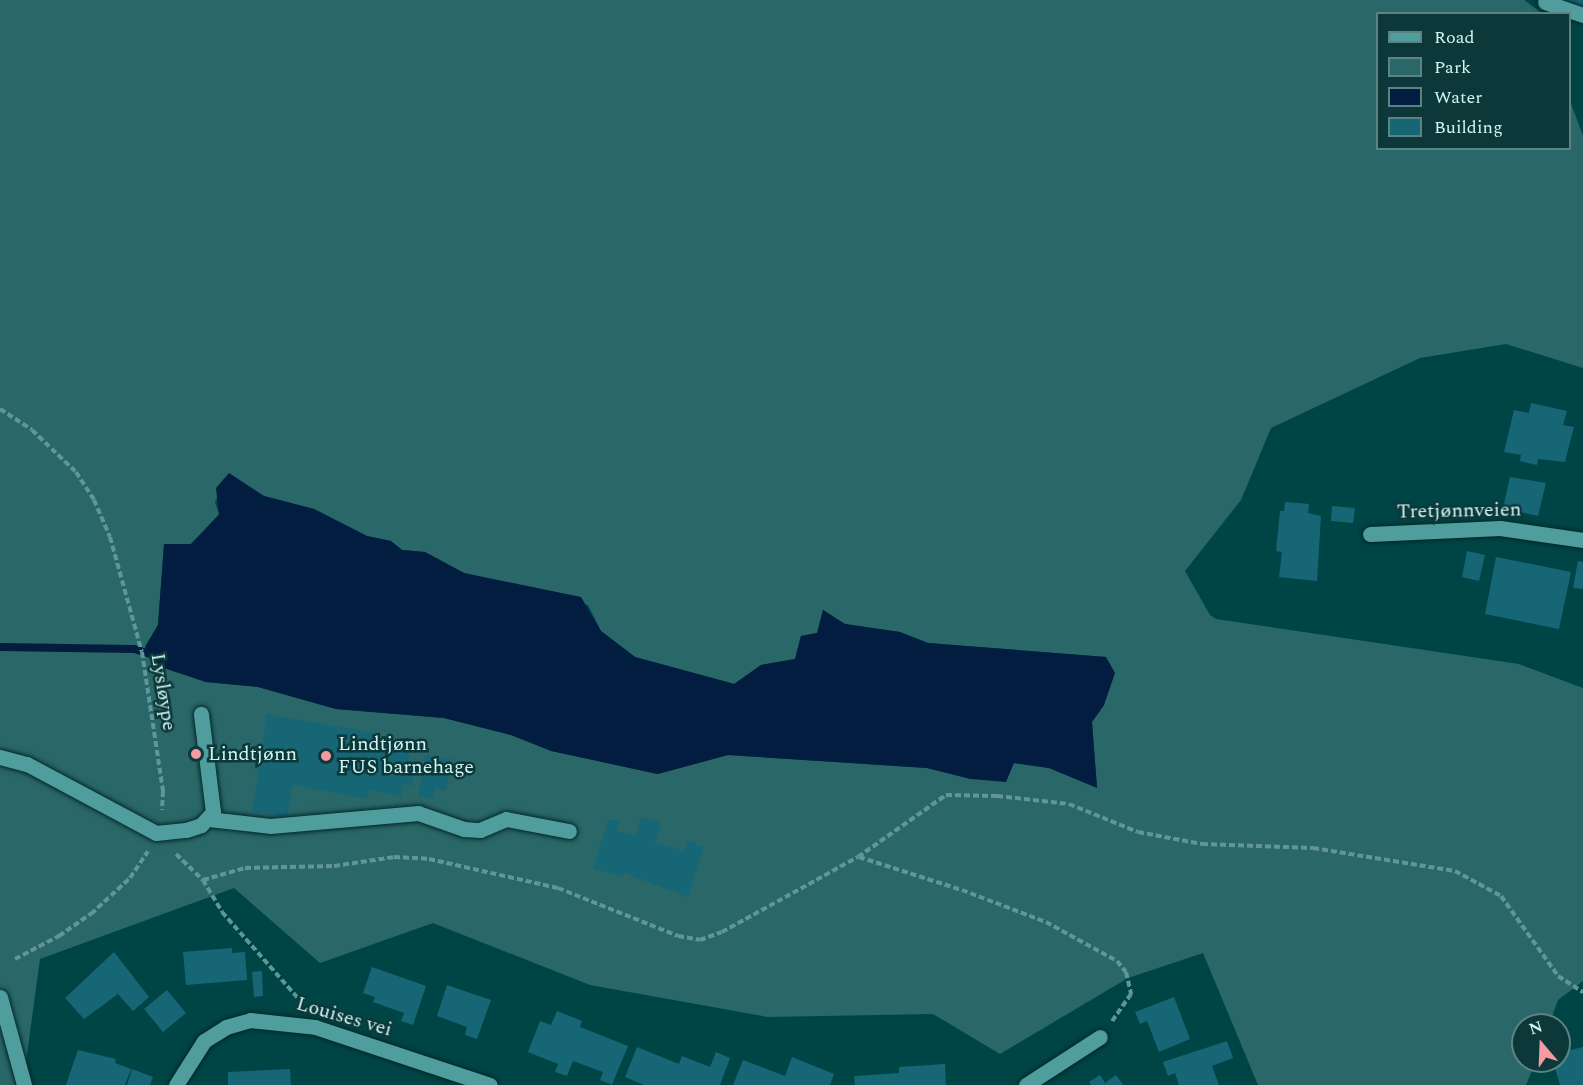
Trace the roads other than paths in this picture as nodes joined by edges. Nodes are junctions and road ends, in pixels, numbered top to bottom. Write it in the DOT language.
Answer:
graph roads {
  1 [pos="1545,2"];
  2 [pos="1583,15"];
  3 [pos="1370,534"];
  4 [pos="1583,540"];
  5 [pos="201,714"];
  6 [pos="0,757"];
  7 [pos="209,819"];
  8 [pos="569,831"];
  9 [pos="0,997"];
  10 [pos="1100,1036"];
  11 [pos="24,1085"];
  12 [pos="176,1085"];
  13 [pos="490,1085"];
  14 [pos="1026,1085"];
  1 -- 2 [label="street"];
  3 -- 4 [label="street, Tretjønnveien"];
  5 -- 7 [label="street"];
  6 -- 7 [label="street"];
  7 -- 8 [label="street"];
  9 -- 11 [label="street"];
  10 -- 14 [label="street"];
  12 -- 13 [label="street, Louises vei"];
}
